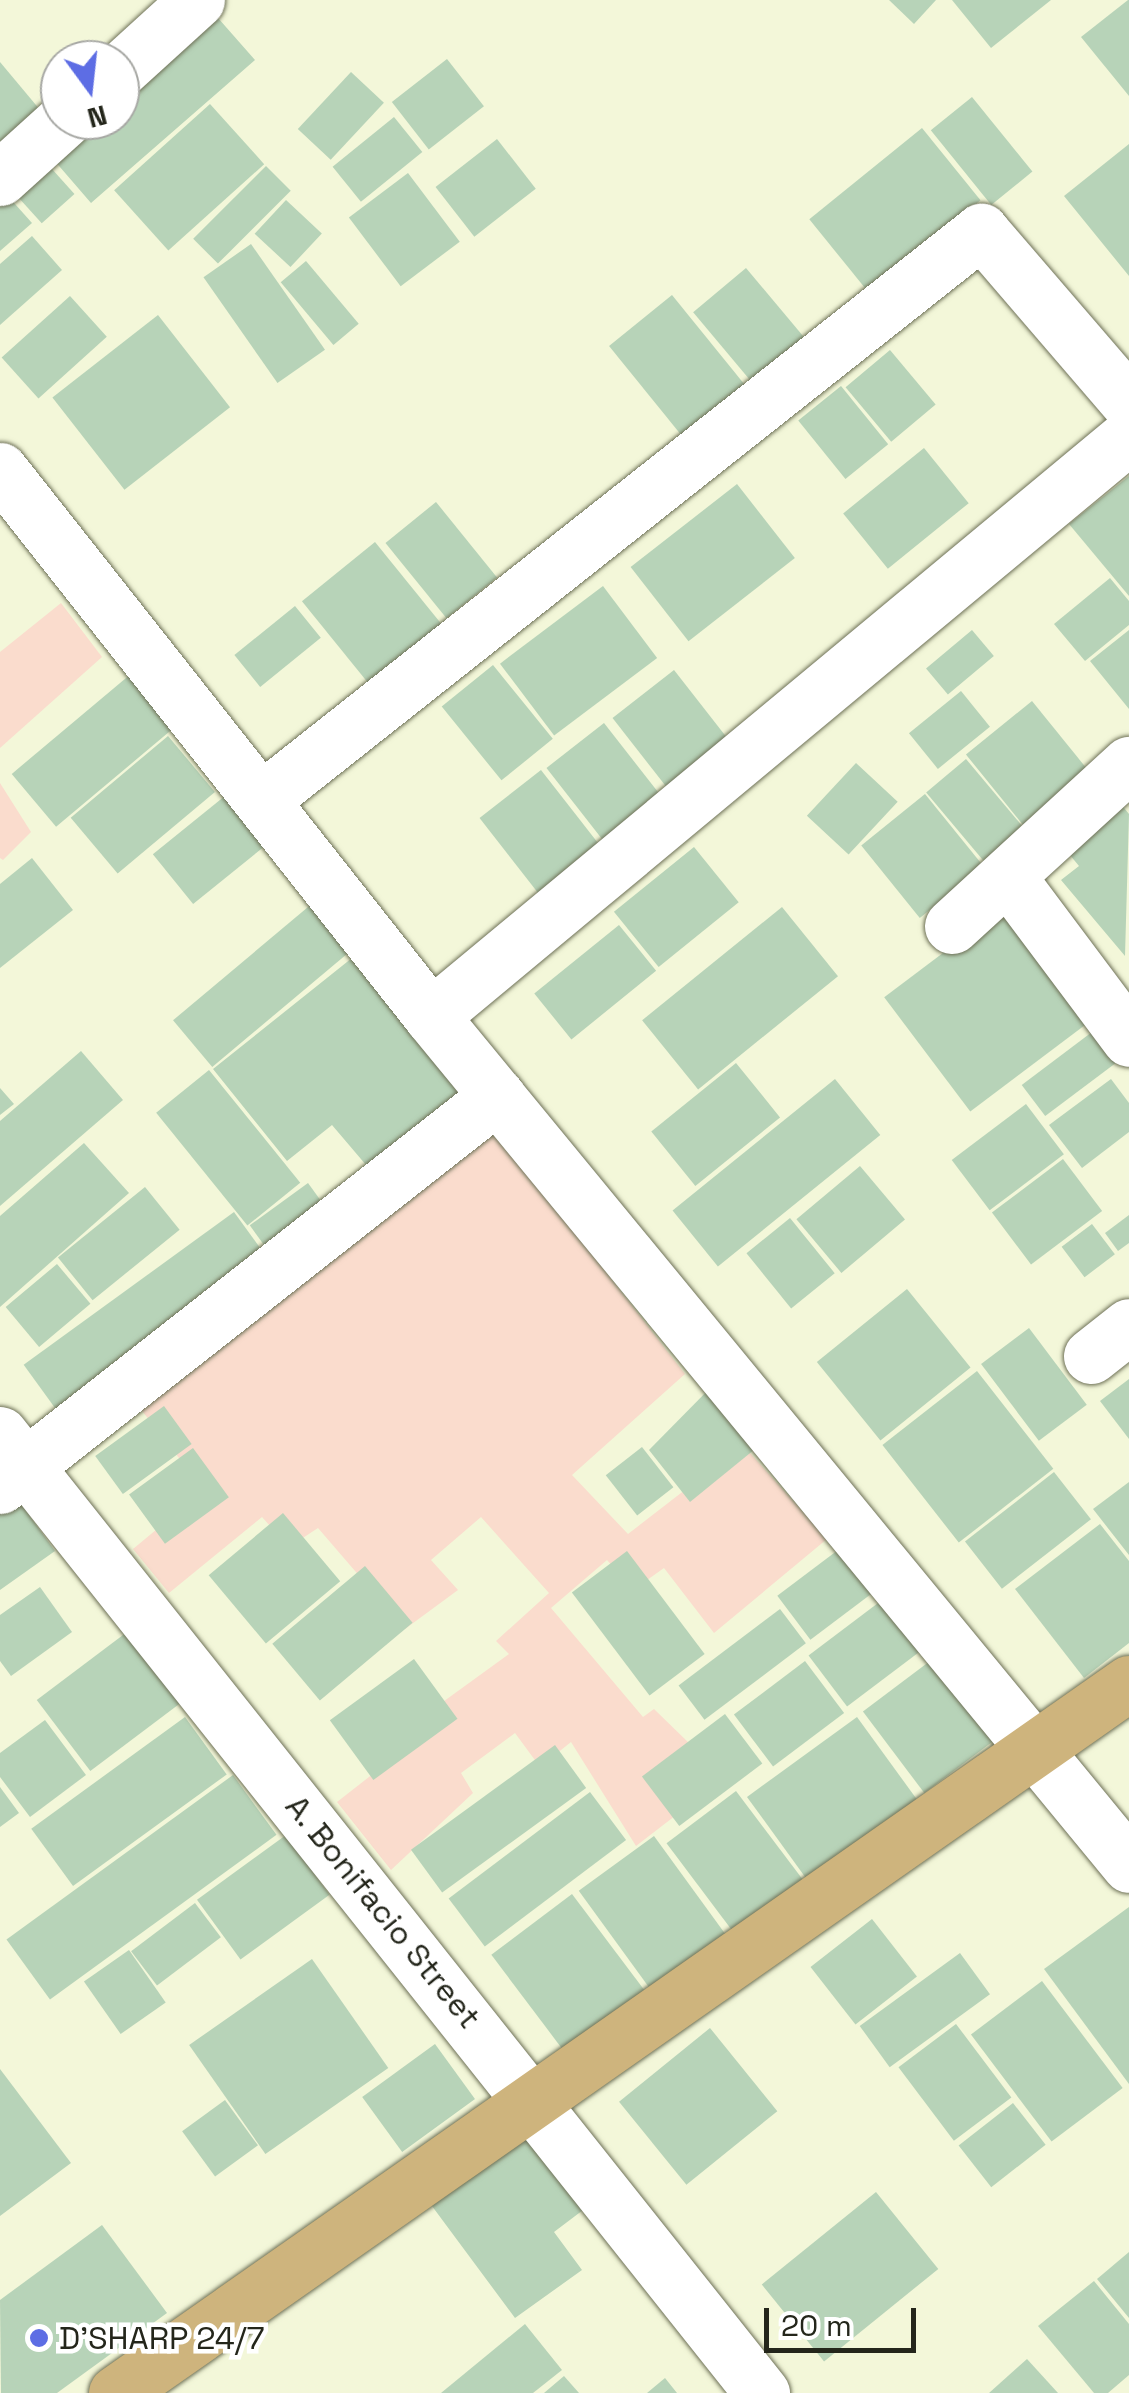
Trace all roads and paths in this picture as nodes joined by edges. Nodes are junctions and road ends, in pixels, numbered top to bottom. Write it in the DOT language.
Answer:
graph roads {
  1 [pos="197,0"];
  2 [pos="140,52"];
  3 [pos="42,140"];
  4 [pos="0,178"];
  5 [pos="1129,403"];
  6 [pos="1129,436"];
  7 [pos="0,470"];
  8 [pos="1129,764"];
  9 [pos="261,800"];
  10 [pos="1008,877"];
  11 [pos="952,926"];
  12 [pos="430,1016"];
  13 [pos="1129,1039"];
  14 [pos="497,1096"];
  15 [pos="9,1462"];
  16 [pos="1129,1683"];
  17 [pos="1035,1747"];
  18 [pos="1129,1865"];
  19 [pos="535,2101"];
  20 [pos="116,2393"];
  21 [pos="762,2393"];
  1 -- 2 [label="street"];
  3 -- 4 [label="street"];
  5 -- 9 [label="street"];
  6 -- 12 [label="street"];
  7 -- 9 [label="street"];
  8 -- 10 [label="street"];
  9 -- 12 [label="street"];
  10 -- 11 [label="street"];
  10 -- 13 [label="street"];
  12 -- 14 [label="street"];
  14 -- 15 [label="street"];
  14 -- 17 [label="street"];
  15 -- 19 [label="street, A. Bonifacio Street"];
  16 -- 17 [label="main road"];
  17 -- 18 [label="street"];
  17 -- 19 [label="main road"];
  19 -- 20 [label="main road"];
  19 -- 21 [label="street, A. Bonifacio Street"];
}
